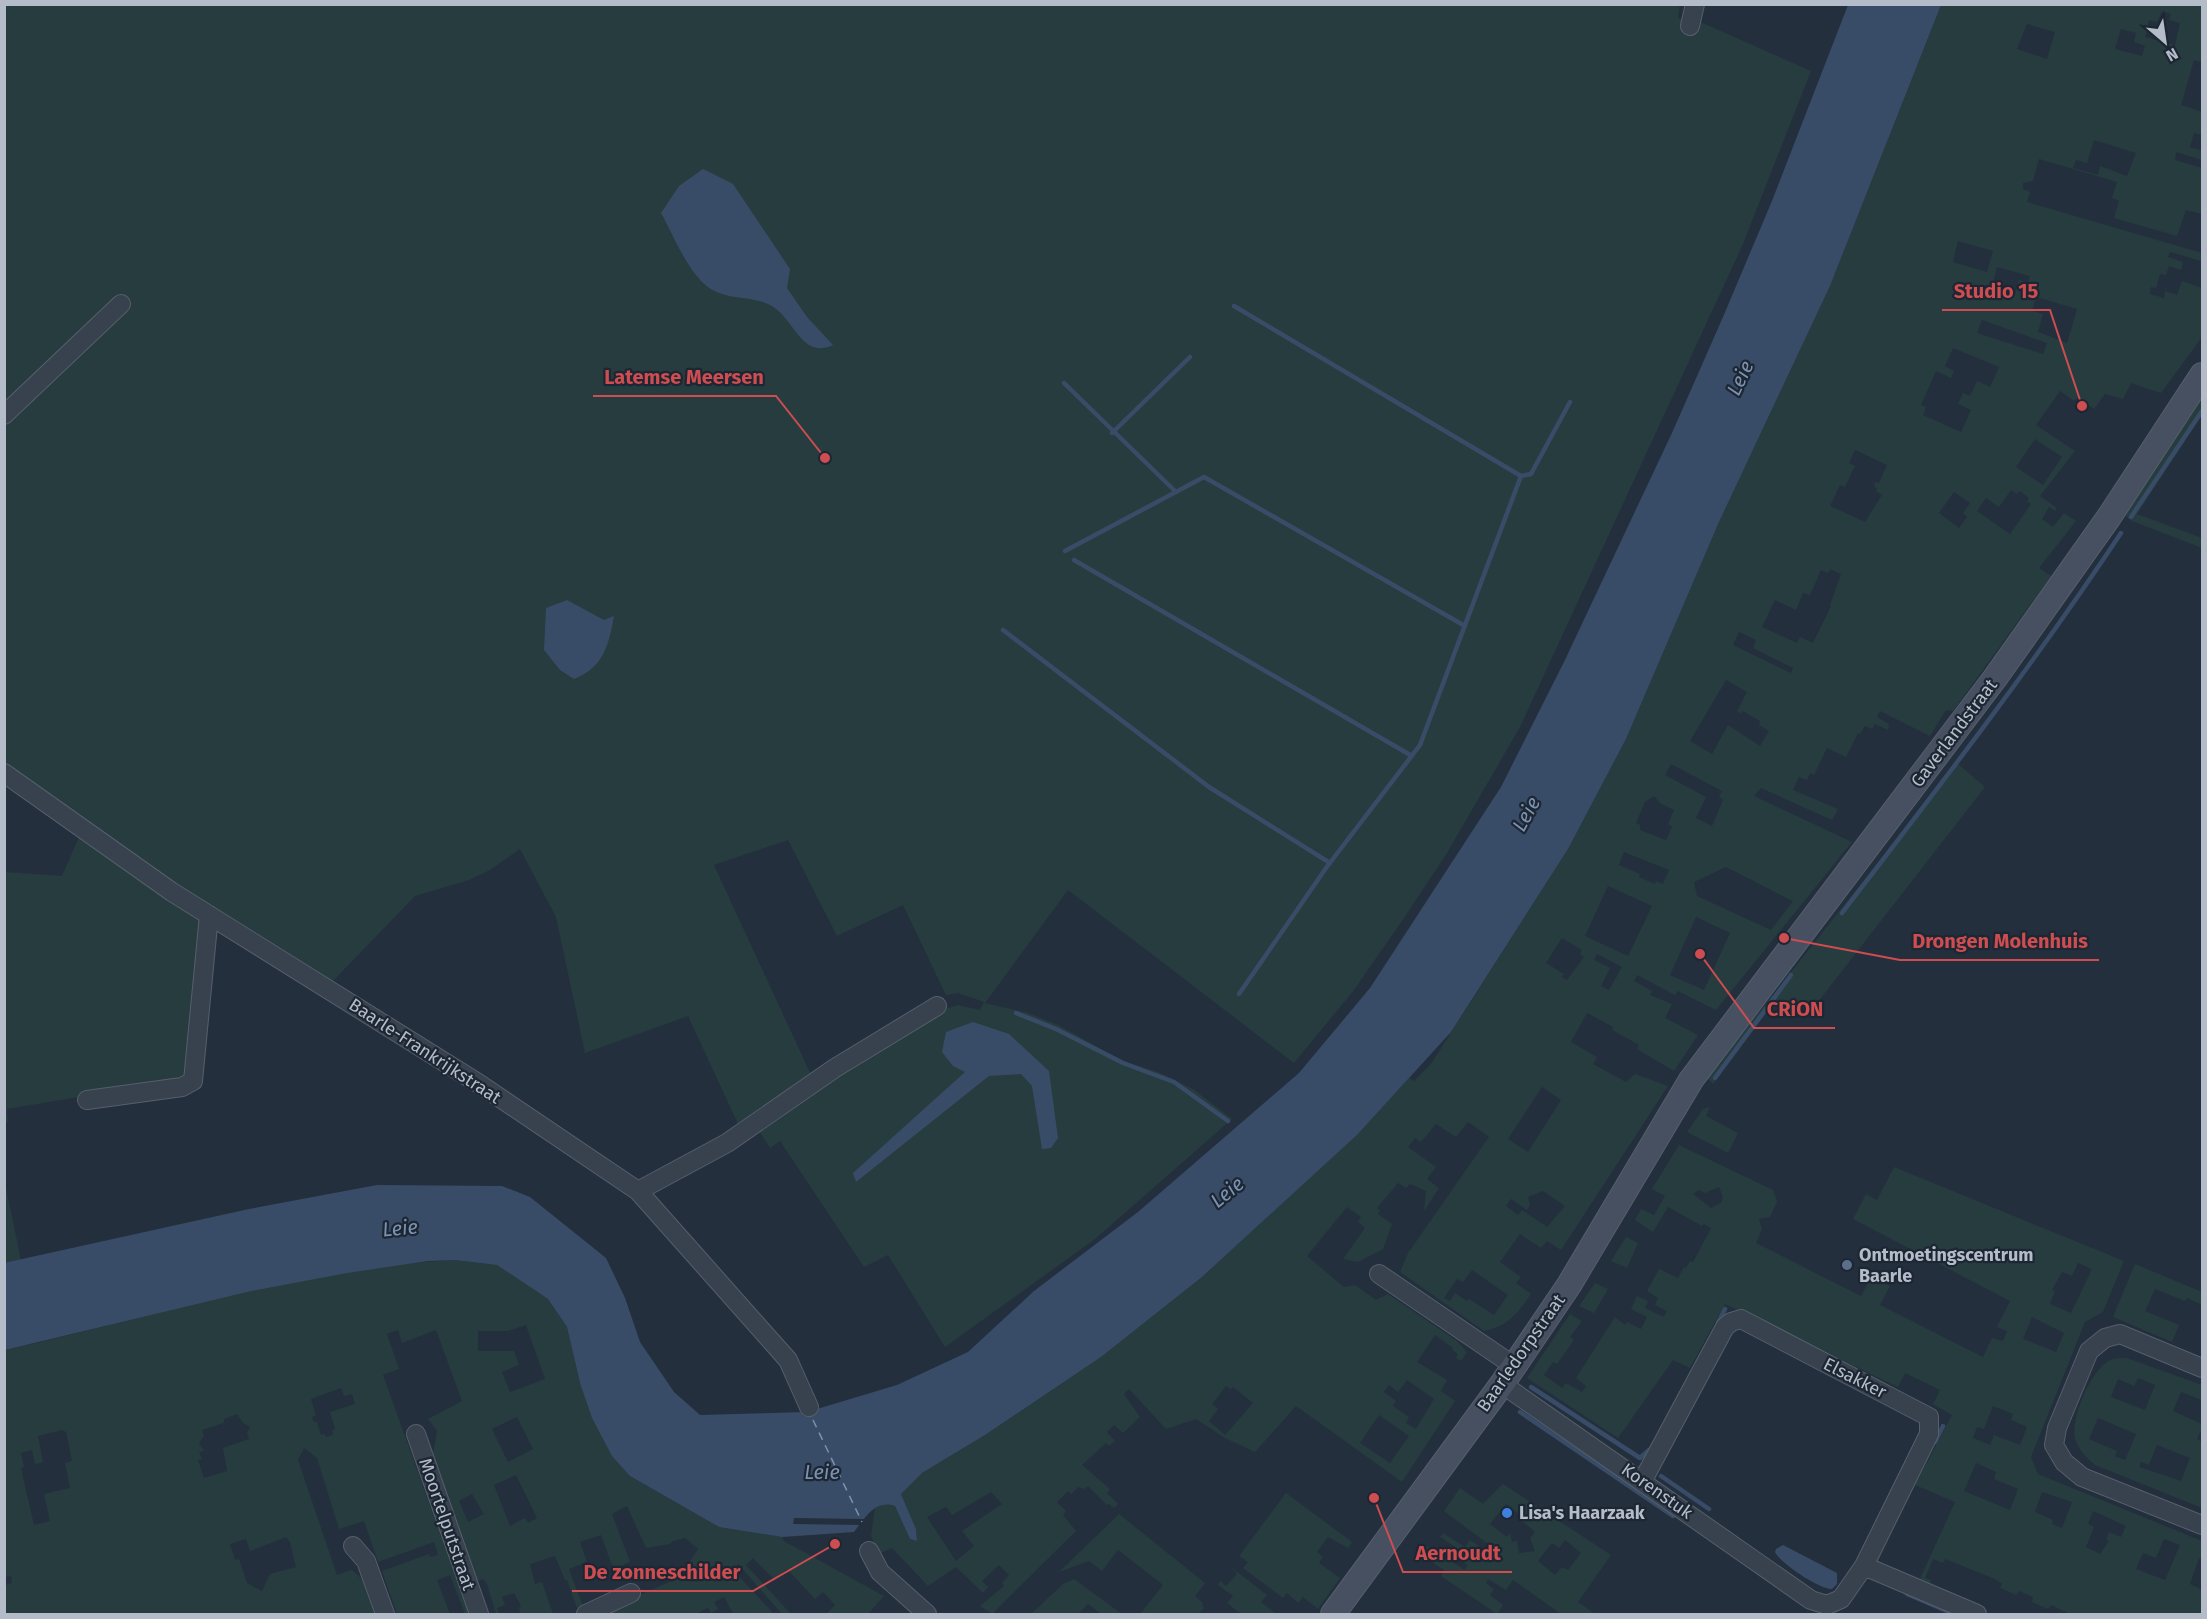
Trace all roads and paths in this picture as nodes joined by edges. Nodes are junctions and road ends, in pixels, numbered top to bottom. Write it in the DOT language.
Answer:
graph roads {
  1 [pos="1695,4"];
  2 [pos="1690,26"];
  3 [pos="121,304"];
  4 [pos="2202,375"];
  5 [pos="4,415"];
  6 [pos="4,772"];
  7 [pos="208,915"];
  8 [pos="937,1006"];
  9 [pos="1691,1080"];
  10 [pos="87,1100"];
  11 [pos="638,1191"];
  12 [pos="1379,1274"];
  13 [pos="2202,1368"];
  14 [pos="1508,1375"];
  15 [pos="808,1407"];
  16 [pos="416,1434"];
  17 [pos="1643,1480"];
  18 [pos="2202,1526"];
  19 [pos="353,1546"];
  20 [pos="869,1551"];
  21 [pos="1864,1566"];
  22 [pos="632,1593"];
  23 [pos="1811,1600"];
  24 [pos="385,1614"];
  25 [pos="478,1614"];
  26 [pos="586,1614"];
  27 [pos="927,1614"];
  28 [pos="1333,1614"];
  29 [pos="1977,1614"];
  1 -- 2 [label="street"];
  3 -- 5 [label="street"];
  4 -- 9 [label="main road, Gaverlandstraat"];
  6 -- 7 [label="street, Baarle-Frankrijkstraat"];
  7 -- 10 [label="street"];
  7 -- 11 [label="street, Baarle-Frankrijkstraat"];
  8 -- 11 [label="street"];
  9 -- 14 [label="main road, Baarledorpstraat"];
  11 -- 15 [label="street, Baarle-Frankrijkstraat"];
  12 -- 14 [label="street, Korenstuk"];
  13 -- 18 [label="street"];
  14 -- 17 [label="street, Korenstuk"];
  14 -- 28 [label="main road, Baarledorpstraat"];
  16 -- 25 [label="street, Moortelputstraat"];
  17 -- 21 [label="street, Elsakker"];
  17 -- 23 [label="street, Korenstuk"];
  19 -- 24 [label="street"];
  20 -- 27 [label="street"];
  21 -- 23 [label="street, Elsakker"];
  21 -- 29 [label="street"];
  22 -- 26 [label="street"];
}
